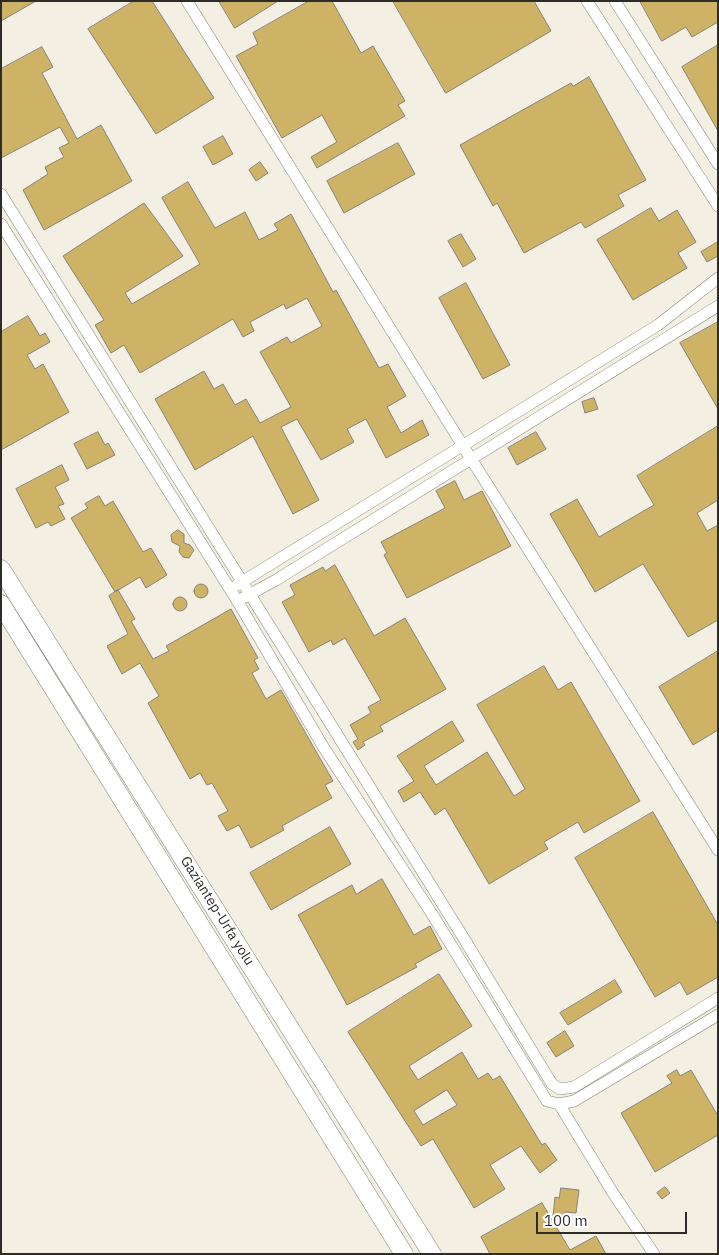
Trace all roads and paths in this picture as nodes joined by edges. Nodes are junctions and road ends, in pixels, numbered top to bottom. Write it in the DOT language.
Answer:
graph roads {
  1 [pos="187,1"];
  2 [pos="587,1"];
  3 [pos="615,1"];
  4 [pos="718,164"];
  5 [pos="1,194"];
  6 [pos="718,206"];
  7 [pos="1,224"];
  8 [pos="718,278"];
  9 [pos="718,306"];
  10 [pos="463,446"];
  11 [pos="471,459"];
  12 [pos="1,569"];
  13 [pos="242,582"];
  14 [pos="228,590"];
  15 [pos="249,593"];
  16 [pos="238,602"];
  17 [pos="1,604"];
  18 [pos="718,850"];
  19 [pos="718,998"];
  20 [pos="718,1015"];
  21 [pos="559,1104"];
  22 [pos="404,1254"];
  23 [pos="432,1254"];
  24 [pos="654,1254"];
  1 -- 10 [label="street"];
  2 -- 6 [label="street"];
  3 -- 4 [label="street"];
  5 -- 13 [label="street"];
  7 -- 14 [label="street"];
  8 -- 10 [label="street"];
  9 -- 11 [label="street"];
  10 -- 11 [label="street"];
  10 -- 13 [label="street"];
  11 -- 15 [label="street"];
  11 -- 18 [label="street"];
  12 -- 23 [label="highway, Gaziantep-Urfa yolu"];
  13 -- 14 [label="street"];
  13 -- 15 [label="street"];
  14 -- 16 [label="street"];
  15 -- 16 [label="street"];
  15 -- 19 [label="street"];
  16 -- 21 [label="street"];
  17 -- 22 [label="highway, Gaziantep-Urfa yolu"];
  20 -- 21 [label="street"];
  21 -- 24 [label="street"];
}
